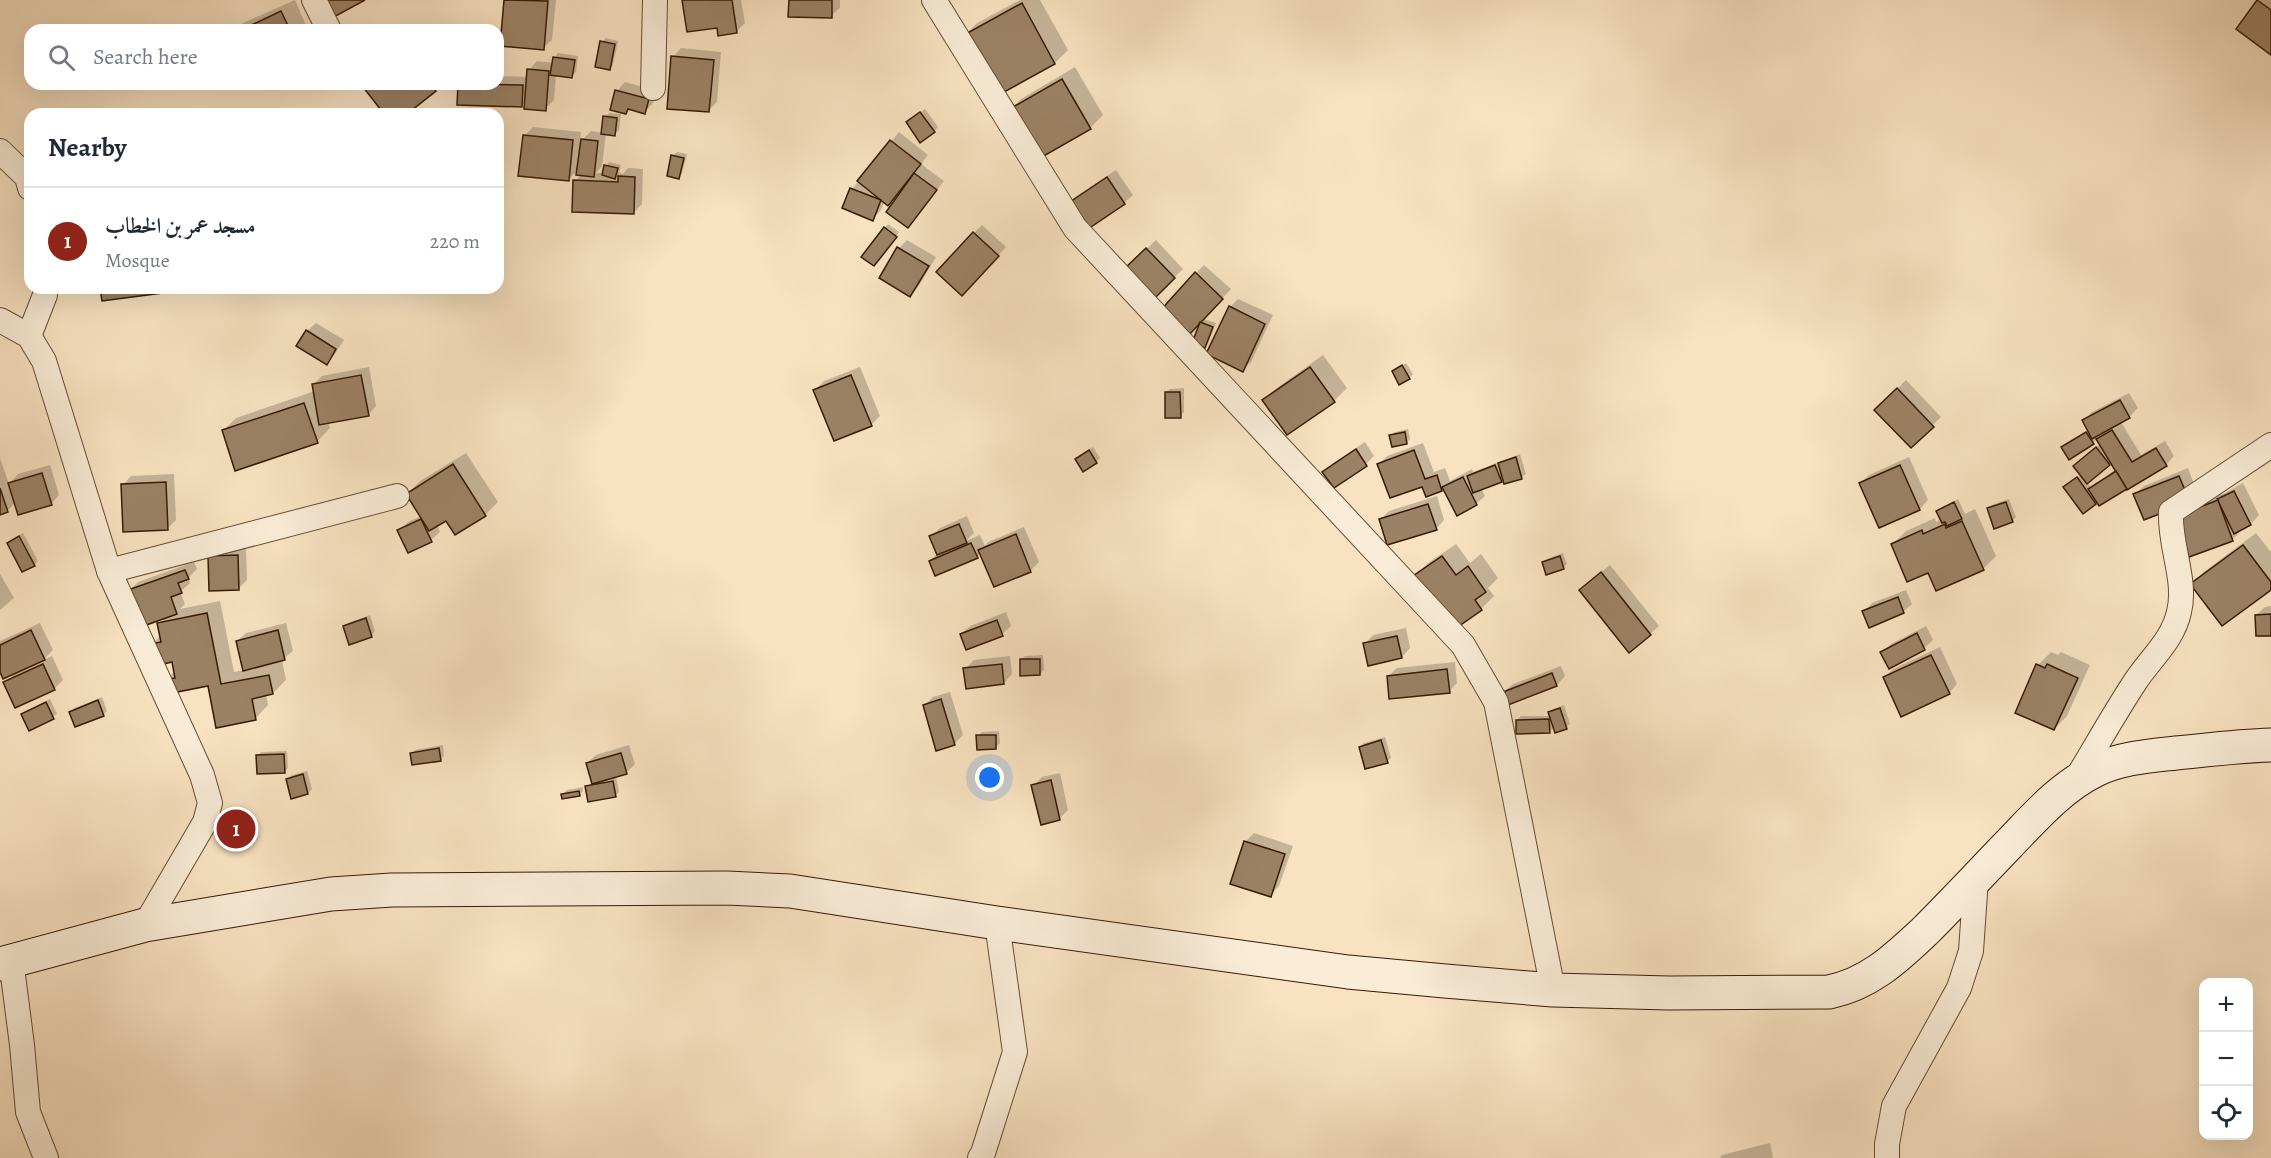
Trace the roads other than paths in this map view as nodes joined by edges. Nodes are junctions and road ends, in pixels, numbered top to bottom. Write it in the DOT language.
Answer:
graph roads {
  1 [pos="314,0"];
  2 [pos="655,0"];
  3 [pos="934,0"];
  4 [pos="326,24"];
  5 [pos="653,88"];
  6 [pos="0,151"];
  7 [pos="24,174"];
  8 [pos="45,294"];
  9 [pos="0,320"];
  10 [pos="29,336"];
  11 [pos="2271,445"];
  12 [pos="397,496"];
  13 [pos="109,571"];
  14 [pos="2271,745"];
  15 [pos="2074,782"];
  16 [pos="1976,879"];
  17 [pos="997,923"];
  18 [pos="145,925"];
  19 [pos="5,962"];
  20 [pos="1553,990"];
  21 [pos="46,1158"];
  22 [pos="980,1158"];
  23 [pos="1887,1158"];
  1 -- 4 [label="street"];
  2 -- 5 [label="street"];
  3 -- 20 [label="street"];
  6 -- 7 [label="street"];
  8 -- 10 [label="street"];
  9 -- 10 [label="street"];
  10 -- 13 [label="street"];
  11 -- 15 [label="street"];
  12 -- 13 [label="street"];
  13 -- 18 [label="street"];
  14 -- 15 [label="main road"];
  15 -- 16 [label="main road"];
  16 -- 20 [label="main road"];
  16 -- 23 [label="street"];
  17 -- 18 [label="main road"];
  17 -- 20 [label="main road"];
  17 -- 22 [label="street"];
  18 -- 19 [label="main road"];
  19 -- 21 [label="street"];
}
